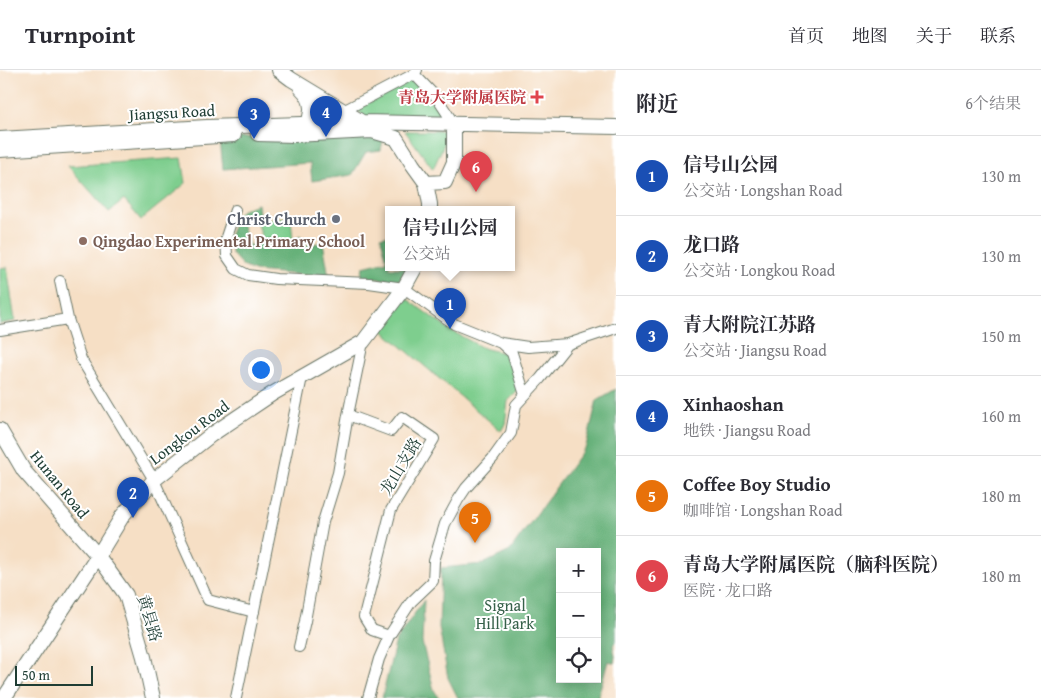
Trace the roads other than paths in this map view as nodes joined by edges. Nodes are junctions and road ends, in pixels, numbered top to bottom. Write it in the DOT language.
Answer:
graph roads {
  1 [pos="279,70"];
  2 [pos="416,72"];
  3 [pos="291,79"];
  4 [pos="343,111"];
  5 [pos="362,122"];
  6 [pos="409,123"];
  7 [pos="308,124"];
  8 [pos="454,124"];
  9 [pos="616,127"];
  10 [pos="294,129"];
  11 [pos="396,138"];
  12 [pos="0,139"];
  13 [pos="0,150"];
  14 [pos="445,182"];
  15 [pos="426,183"];
  16 [pos="430,206"];
  17 [pos="431,206"];
  18 [pos="235,210"];
  19 [pos="413,271"];
  20 [pos="60,281"];
  21 [pos="404,288"];
  22 [pos="68,319"];
  23 [pos="616,328"];
  24 [pos="0,330"];
  25 [pos="363,342"];
  26 [pos="501,343"];
  27 [pos="568,344"];
  28 [pos="302,376"];
  29 [pos="525,395"];
  30 [pos="348,415"];
  31 [pos="0,430"];
  32 [pos="154,480"];
  33 [pos="98,556"];
  34 [pos="254,612"];
  35 [pos="389,636"];
  36 [pos="299,647"];
  37 [pos="0,695"];
  38 [pos="3,698"];
  39 [pos="153,698"];
  40 [pos="236,698"];
  41 [pos="368,698"];
  1 -- 3 [label="main road"];
  2 -- 4 [label="street"];
  2 -- 8 [label="street"];
  3 -- 4 [label="main road"];
  3 -- 7 [label="main road"];
  3 -- 10 [label="main road"];
  4 -- 5 [label="main road"];
  5 -- 6 [label="main road, Jiangsu Road"];
  5 -- 7 [label="main road, Jiangsu Road"];
  5 -- 11 [label="main road"];
  6 -- 8 [label="main road, Jiangsu Road"];
  6 -- 11 [label="main road"];
  7 -- 10 [label="main road, Jiangsu Road"];
  8 -- 9 [label="main road, Jiangsu Road"];
  8 -- 14 [label="main road"];
  10 -- 11 [label="main road, Jiangsu Road"];
  10 -- 12 [label="main road, Jiangsu Road"];
  10 -- 13 [label="main road, Jiangsu Road"];
  11 -- 15 [label="main road"];
  14 -- 15 [label="main road"];
  14 -- 17 [label="main road"];
  15 -- 16 [label="main road"];
  18 -- 21 [label="street"];
  19 -- 21 [label="main road, Longkou Road"];
  20 -- 22 [label="street"];
  21 -- 25 [label="main road, Longkou Road"];
  21 -- 26 [label="street"];
  22 -- 24 [label="street"];
  22 -- 32 [label="street"];
  23 -- 27 [label="street"];
  25 -- 28 [label="main road, Longkou Road"];
  25 -- 30 [label="street"];
  26 -- 27 [label="street"];
  26 -- 29 [label="street"];
  27 -- 29 [label="street"];
  28 -- 32 [label="main road, Longkou Road"];
  28 -- 34 [label="street"];
  29 -- 35 [label="street"];
  30 -- 35 [label="street, 龙山支路"];
  30 -- 36 [label="street"];
  31 -- 33 [label="main road, Hunan Road"];
  32 -- 33 [label="main road, Longkou Road"];
  32 -- 34 [label="street"];
  33 -- 38 [label="main road, Longkou Road"];
  33 -- 39 [label="main road, 黄县路"];
  34 -- 40 [label="street"];
  35 -- 41 [label="street"];
  37 -- 38 [label="main road"];
}
